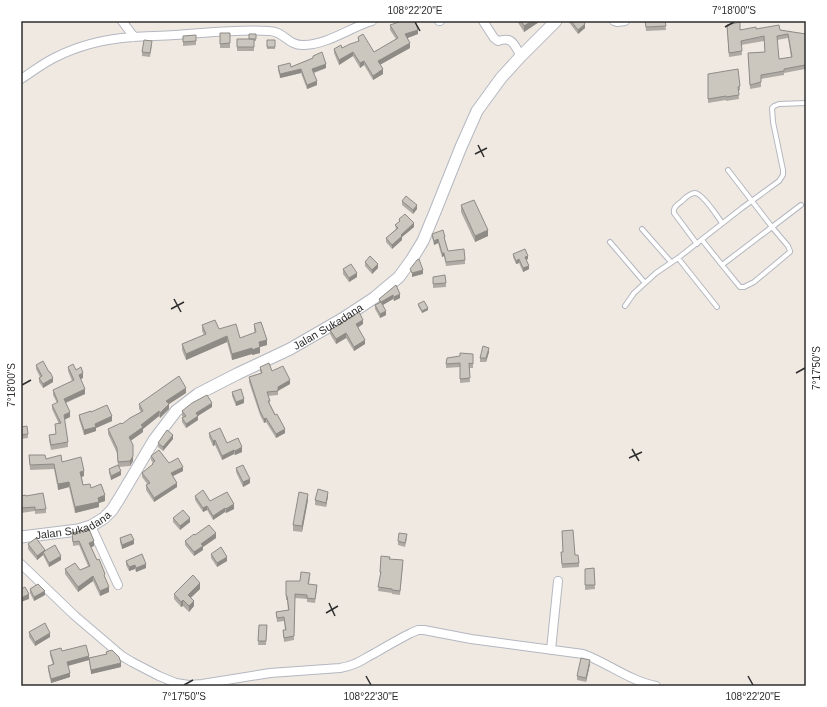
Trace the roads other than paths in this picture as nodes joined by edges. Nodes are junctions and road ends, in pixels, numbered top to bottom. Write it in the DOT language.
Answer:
graph roads {
  1 [pos="122,21"];
  2 [pos="372,21"];
  3 [pos="483,21"];
  4 [pos="556,21"];
  5 [pos="614,21"];
  6 [pos="625,21"];
  7 [pos="134,37"];
  8 [pos="521,56"];
  9 [pos="21,79"];
  10 [pos="806,102"];
  11 [pos="728,170"];
  12 [pos="752,201"];
  13 [pos="801,205"];
  14 [pos="722,223"];
  15 [pos="772,227"];
  16 [pos="642,229"];
  17 [pos="702,240"];
  18 [pos="610,242"];
  19 [pos="697,244"];
  20 [pos="678,258"];
  21 [pos="671,262"];
  22 [pos="722,265"];
  23 [pos="645,283"];
  24 [pos="625,306"];
  25 [pos="717,307"];
  26 [pos="91,526"];
  27 [pos="21,537"];
  28 [pos="21,564"];
  29 [pos="558,581"];
  30 [pos="118,585"];
  31 [pos="551,650"];
  32 [pos="656,686"];
  1 -- 7 [label="street"];
  2 -- 7 [label="street"];
  3 -- 8 [label="street"];
  4 -- 8 [label="main road, Jalan Sukadana"];
  5 -- 6 [label="street"];
  7 -- 9 [label="street"];
  8 -- 26 [label="main road, Jalan Sukadana"];
  10 -- 12 [label="lane"];
  11 -- 12 [label="lane"];
  12 -- 14 [label="lane"];
  12 -- 15 [label="lane"];
  13 -- 15 [label="lane"];
  14 -- 17 [label="lane"];
  14 -- 19 [label="lane"];
  15 -- 22 [label="lane"];
  15 -- 22 [label="lane"];
  16 -- 21 [label="lane"];
  17 -- 19 [label="lane"];
  17 -- 22 [label="lane"];
  18 -- 23 [label="lane"];
  19 -- 20 [label="lane"];
  20 -- 21 [label="lane"];
  20 -- 25 [label="lane"];
  21 -- 23 [label="lane"];
  23 -- 24 [label="lane"];
  26 -- 27 [label="main road, Jalan Sukadana"];
  26 -- 30 [label="street"];
  28 -- 31 [label="street"];
  29 -- 31 [label="street"];
  31 -- 32 [label="street"];
}
